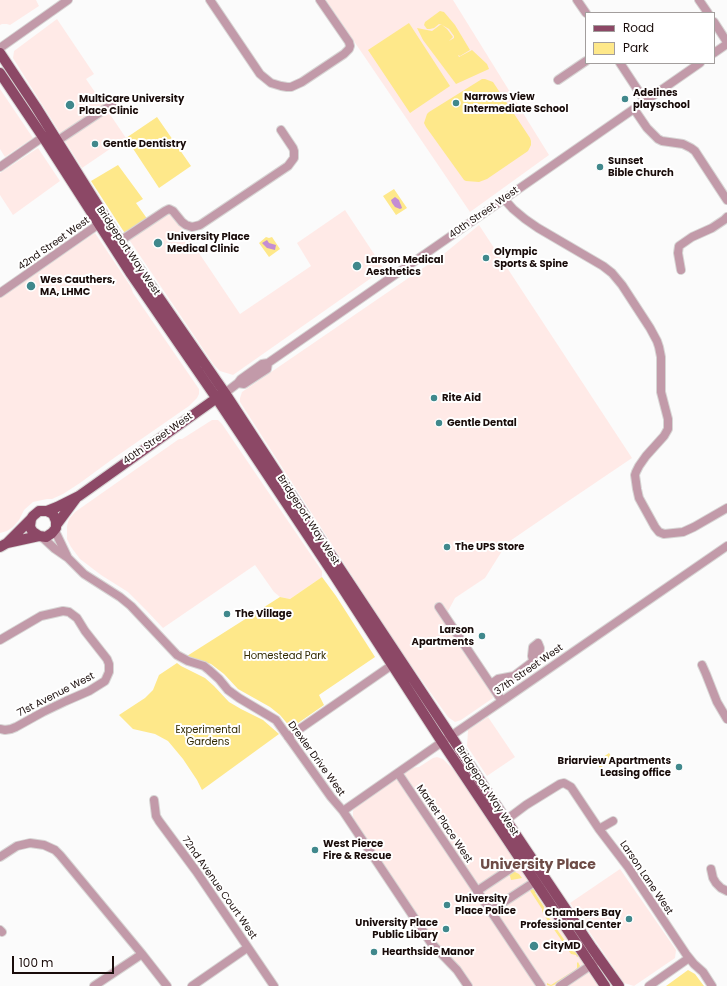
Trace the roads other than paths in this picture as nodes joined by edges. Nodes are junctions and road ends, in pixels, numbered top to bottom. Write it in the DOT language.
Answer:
graph roads {
  1 [pos="68,0"];
  2 [pos="210,0"];
  3 [pos="320,0"];
  4 [pos="578,0"];
  5 [pos="699,0"];
  6 [pos="585,12"];
  7 [pos="707,12"];
  8 [pos="715,24"];
  9 [pos="727,43"];
  10 [pos="0,48"];
  11 [pos="715,52"];
  12 [pos="0,53"];
  13 [pos="585,62"];
  14 [pos="621,64"];
  15 [pos="699,64"];
  16 [pos="0,73"];
  17 [pos="558,80"];
  18 [pos="645,101"];
  19 [pos="114,103"];
  20 [pos="634,109"];
  21 [pos="280,130"];
  22 [pos="43,138"];
  23 [pos="57,141"];
  24 [pos="0,167"];
  25 [pos="504,199"];
  26 [pos="727,200"];
  27 [pos="727,217"];
  28 [pos="99,224"];
  29 [pos="120,241"];
  30 [pos="681,270"];
  31 [pos="0,293"];
  32 [pos="221,396"];
  33 [pos="78,496"];
  34 [pos="727,508"];
  35 [pos="47,511"];
  36 [pos="31,519"];
  37 [pos="56,528"];
  38 [pos="40,536"];
  39 [pos="4,545"];
  40 [pos="727,546"];
  41 [pos="68,558"];
  42 [pos="439,607"];
  43 [pos="0,640"];
  44 [pos="533,660"];
  45 [pos="392,665"];
  46 [pos="702,665"];
  47 [pos="491,684"];
  48 [pos="502,701"];
  49 [pos="727,719"];
  50 [pos="0,729"];
  51 [pos="451,736"];
  52 [pos="288,737"];
  53 [pos="442,742"];
  54 [pos="398,773"];
  55 [pos="154,800"];
  56 [pos="344,811"];
  57 [pos="506,820"];
  58 [pos="612,821"];
  59 [pos="600,829"];
  60 [pos="0,857"];
  61 [pos="522,861"];
  62 [pos="711,869"];
  63 [pos="536,881"];
  64 [pos="477,891"];
  65 [pos="727,891"];
  66 [pos="490,911"];
  67 [pos="247,948"];
  68 [pos="142,954"];
  69 [pos="689,958"];
  70 [pos="600,959"];
  71 [pos="592,965"];
  72 [pos="94,986"];
  73 [pos="167,986"];
  74 [pos="192,986"];
  75 [pos="274,986"];
  76 [pos="468,986"];
  77 [pos="541,986"];
  78 [pos="560,986"];
  79 [pos="605,986"];
  80 [pos="619,986"];
  81 [pos="649,986"];
  82 [pos="712,986"];
  1 -- 10 [label="street"];
  2 -- 3 [label="street"];
  4 -- 6 [label="street"];
  5 -- 7 [label="street"];
  8 -- 9 [label="street"];
  9 -- 11 [label="street"];
  12 -- 23 [label="main road, Bridgeport Way West"];
  13 -- 17 [label="street"];
  14 -- 18 [label="street"];
  15 -- 18 [label="street, 40th Street West"];
  16 -- 22 [label="main road, Bridgeport Way West"];
  18 -- 20 [label="street, 40th Street West"];
  19 -- 23 [label="street"];
  20 -- 25 [label="street, 40th Street West"];
  20 -- 26 [label="street"];
  21 -- 29 [label="street"];
  22 -- 24 [label="street"];
  22 -- 28 [label="main road, Bridgeport Way West"];
  23 -- 29 [label="main road, Bridgeport Way West"];
  25 -- 32 [label="street, 40th Street West"];
  25 -- 34 [label="street"];
  27 -- 30 [label="street"];
  28 -- 31 [label="street, 42nd Street West"];
  28 -- 32 [label="main road, Bridgeport Way West"];
  29 -- 32 [label="main road, Bridgeport Way West"];
  32 -- 33 [label="main road, 40th Street West"];
  32 -- 45 [label="main road, Bridgeport Way West"];
  32 -- 51 [label="main road, Bridgeport Way West"];
  33 -- 35 [label="main road, 40th Street West"];
  33 -- 37 [label="main road, 40th Street West"];
  35 -- 36 [label="main road"];
  35 -- 37 [label="main road"];
  36 -- 38 [label="main road"];
  36 -- 39 [label="main road"];
  37 -- 38 [label="main road"];
  37 -- 41 [label="street, Drexler Drive West"];
  38 -- 39 [label="main road"];
  38 -- 41 [label="street, Drexler Drive West"];
  40 -- 48 [label="street, 37th Street West"];
  41 -- 52 [label="street, Drexler Drive West"];
  42 -- 47 [label="street"];
  43 -- 50 [label="street, 71st Avenue West"];
  44 -- 47 [label="street"];
  45 -- 52 [label="street"];
  45 -- 53 [label="main road, Bridgeport Way West"];
  46 -- 49 [label="street"];
  47 -- 48 [label="street"];
  48 -- 51 [label="street, 37th Street West"];
  51 -- 53 [label="street, 37th Street West"];
  51 -- 57 [label="main road, Bridgeport Way West"];
  52 -- 56 [label="street, Drexler Drive West"];
  53 -- 54 [label="street, 37th Street West"];
  53 -- 61 [label="main road, Bridgeport Way West"];
  54 -- 56 [label="street, 37th Street West"];
  54 -- 64 [label="street, Market Place West"];
  55 -- 67 [label="street, 72nd Avenue Court West"];
  56 -- 76 [label="street, Drexler Drive West"];
  57 -- 59 [label="street, Larson Lane West"];
  57 -- 70 [label="main road, Bridgeport Way West"];
  58 -- 59 [label="street"];
  59 -- 69 [label="street, Larson Lane West"];
  60 -- 68 [label="street"];
  61 -- 63 [label="main road, Bridgeport Way West"];
  61 -- 64 [label="street"];
  62 -- 65 [label="street"];
  63 -- 66 [label="street"];
  63 -- 71 [label="main road, Bridgeport Way West"];
  64 -- 66 [label="street, Market Place West"];
  66 -- 77 [label="street, Market Place West"];
  67 -- 74 [label="street"];
  67 -- 75 [label="street, 72nd Avenue Court West"];
  68 -- 72 [label="street"];
  68 -- 73 [label="street"];
  69 -- 81 [label="street"];
  69 -- 82 [label="street, Larson Lane West"];
  70 -- 71 [label="street"];
  70 -- 80 [label="main road, Bridgeport Way West"];
  71 -- 78 [label="street"];
  71 -- 79 [label="main road, Bridgeport Way West"];
}
